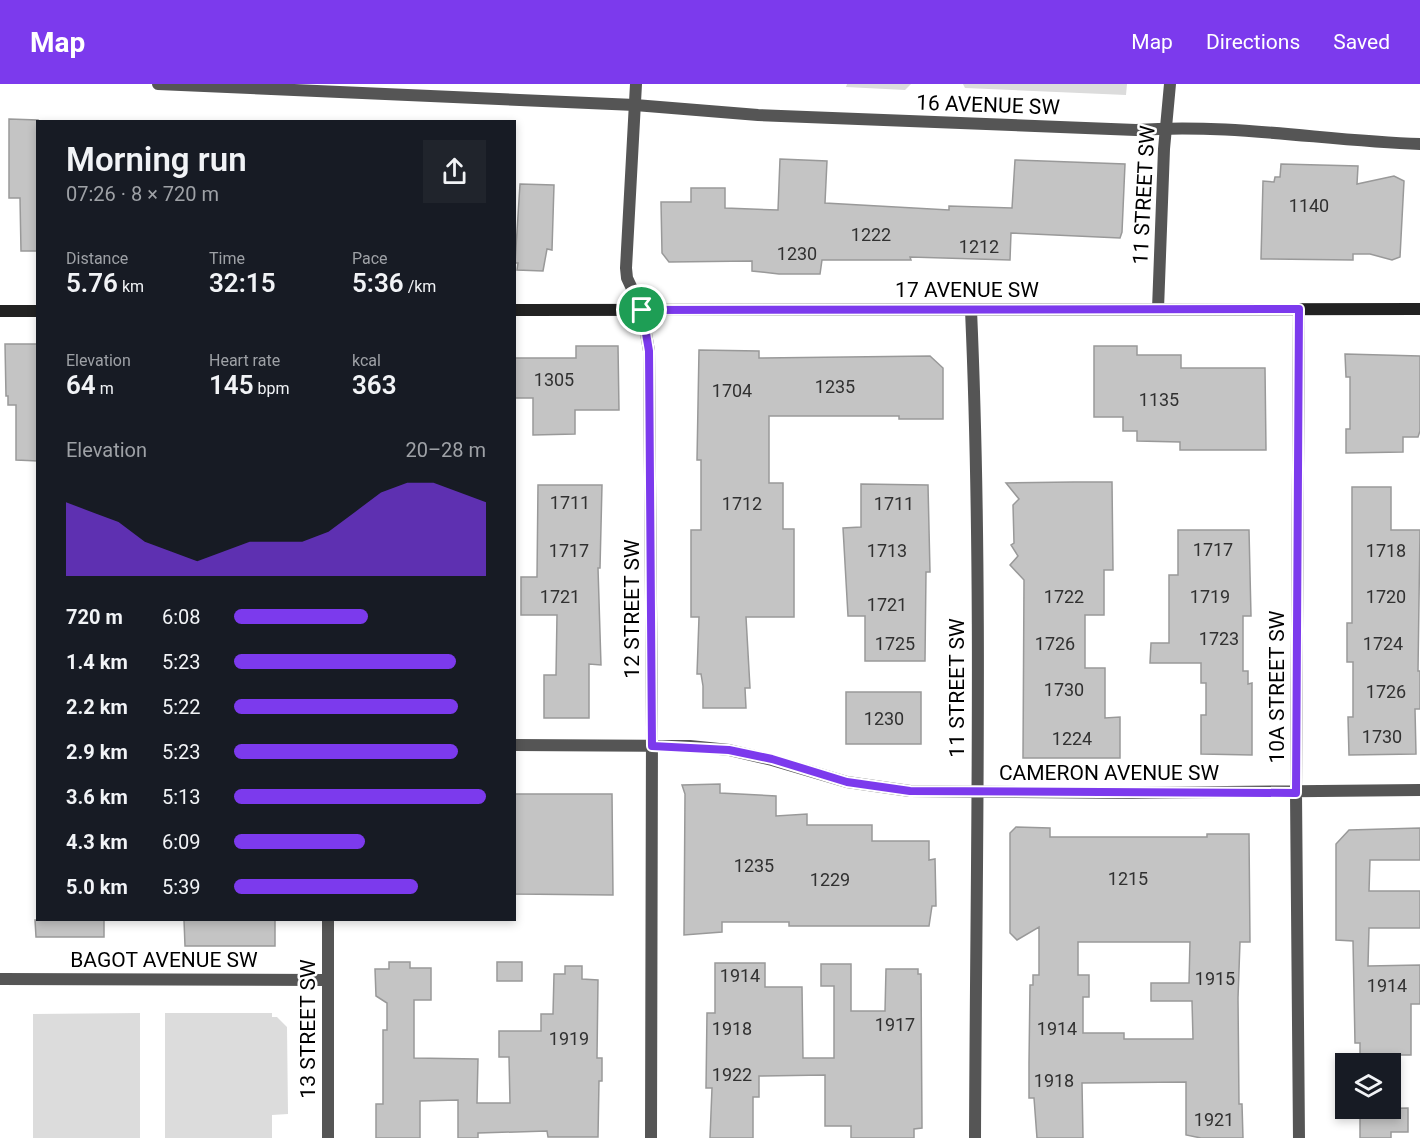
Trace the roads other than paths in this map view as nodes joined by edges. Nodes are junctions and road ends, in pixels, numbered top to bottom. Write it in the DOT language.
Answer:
graph roads {
  1 [pos="158,84"];
  2 [pos="636,84"];
  3 [pos="1170,84"];
  4 [pos="634,105"];
  5 [pos="1167,128"];
  6 [pos="1420,144"];
  7 [pos="1158,309"];
  8 [pos="1299,309"];
  9 [pos="1420,309"];
  10 [pos="516,310"];
  11 [pos="642,310"];
  12 [pos="970,310"];
  13 [pos="0,311"];
  14 [pos="36,311"];
  15 [pos="516,745"];
  16 [pos="652,746"];
  17 [pos="1420,790"];
  18 [pos="977,793"];
  19 [pos="1296,793"];
  20 [pos="328,921"];
  21 [pos="0,979"];
  22 [pos="327,980"];
  23 [pos="327,1138"];
  24 [pos="651,1138"];
  25 [pos="975,1138"];
  26 [pos="1299,1138"];
  1 -- 4 [label="street, 16 AVENUE SW"];
  2 -- 4 [label="street, 12 STREET SW"];
  3 -- 5 [label="street, 11 STREET SW"];
  4 -- 5 [label="street, 16 AVENUE SW"];
  4 -- 11 [label="street, 12 STREET SW"];
  5 -- 6 [label="street, 16 AVENUE SW"];
  5 -- 7 [label="street, 11 STREET SW"];
  7 -- 8 [label="main road, 17 AVENUE SW"];
  7 -- 12 [label="main road, 17 AVENUE SW"];
  8 -- 9 [label="main road, 17 AVENUE SW"];
  8 -- 19 [label="street, 10A STREET SW"];
  10 -- 11 [label="main road, 17 AVENUE SW"];
  11 -- 12 [label="main road, 17 AVENUE SW"];
  11 -- 16 [label="street, 12 STREET SW"];
  12 -- 18 [label="street, 11 STREET SW"];
  13 -- 14 [label="main road"];
  15 -- 16 [label="street, CAMERON AVENUE SW"];
  16 -- 18 [label="street, CAMERON AVENUE SW"];
  16 -- 24 [label="street, 12 STREET SW"];
  17 -- 19 [label="street, CAMERON AVENUE SW"];
  18 -- 19 [label="street, CAMERON AVENUE SW"];
  18 -- 25 [label="street, 11 STREET SW"];
  19 -- 26 [label="street, 10A STREET SW"];
  20 -- 22 [label="street, 13 STREET SW"];
  21 -- 22 [label="street, BAGOT AVENUE SW"];
  22 -- 23 [label="street, 13 STREET SW"];
}
